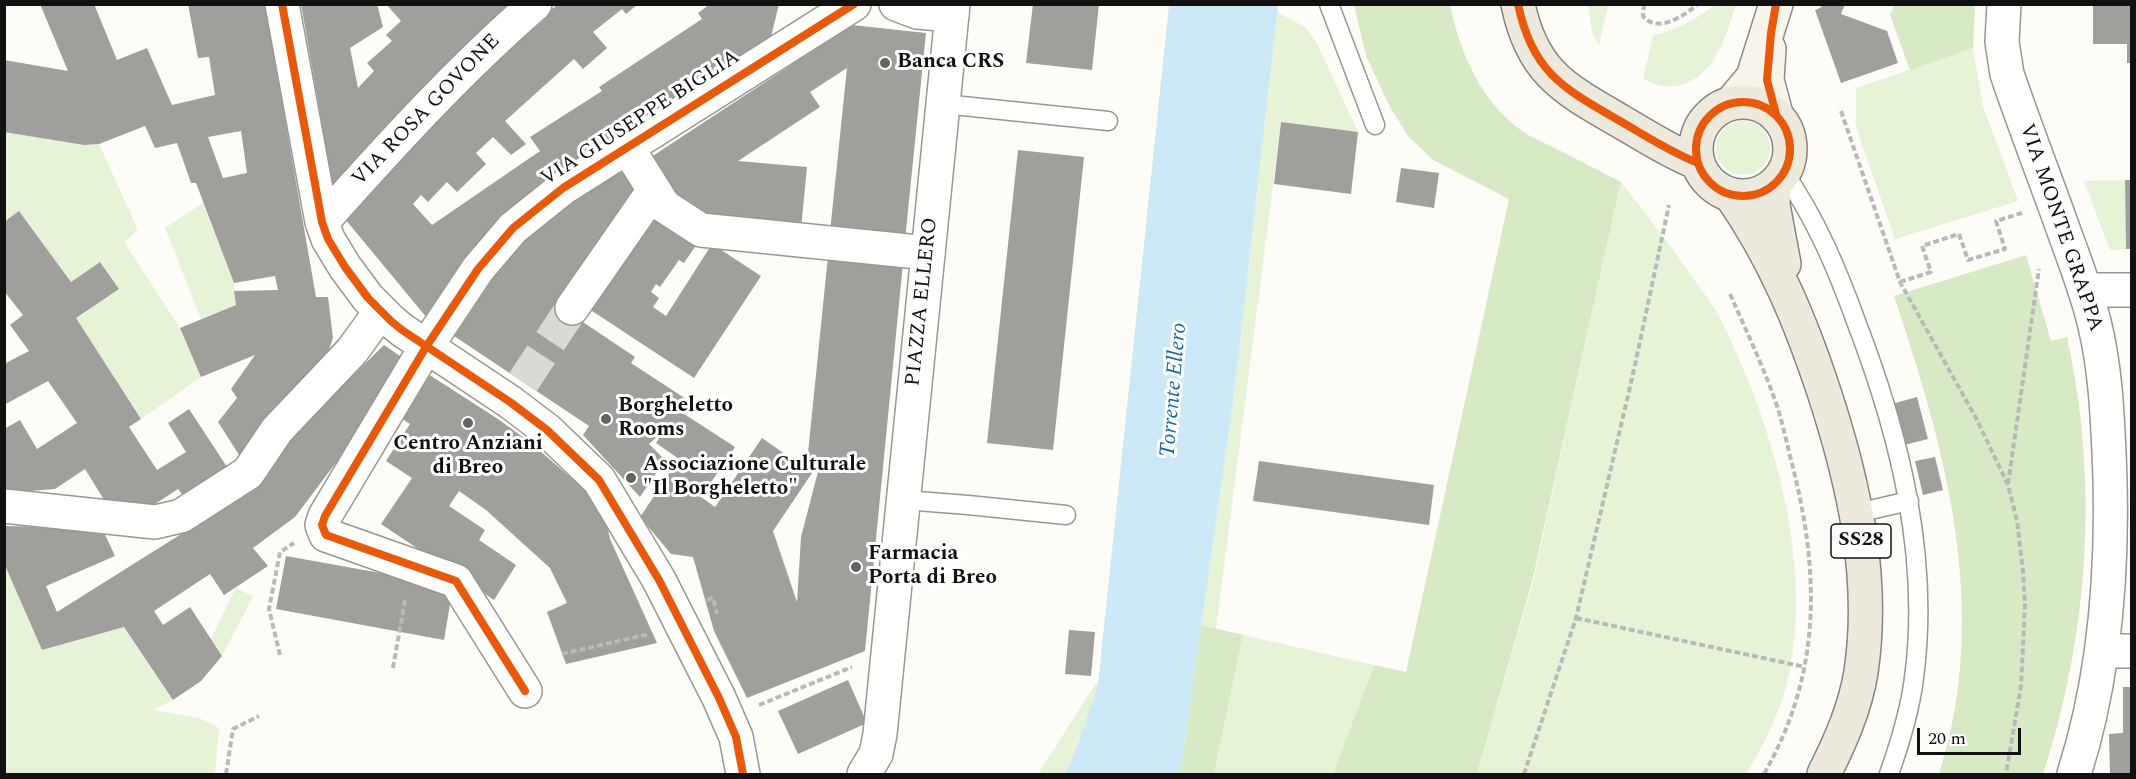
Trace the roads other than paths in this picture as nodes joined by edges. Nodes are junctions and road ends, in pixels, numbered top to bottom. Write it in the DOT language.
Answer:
graph roads {
  1 [pos="282,4"];
  2 [pos="535,4"];
  3 [pos="854,4"];
  4 [pos="896,4"];
  5 [pos="1329,4"];
  6 [pos="1518,4"];
  7 [pos="2004,4"];
  8 [pos="952,10"];
  9 [pos="1775,10"];
  10 [pos="943,104"];
  11 [pos="1719,111"];
  12 [pos="1776,114"];
  13 [pos="1108,122"];
  14 [pos="1375,125"];
  15 [pos="1640,133"];
  16 [pos="627,147"];
  17 [pos="1698,164"];
  18 [pos="1779,179"];
  19 [pos="654,190"];
  20 [pos="1730,194"];
  21 [pos="322,222"];
  22 [pos="928,253"];
  23 [pos="2085,290"];
  24 [pos="2132,290"];
  25 [pos="572,308"];
  26 [pos="1795,310"];
  27 [pos="381,311"];
  28 [pos="426,347"];
  29 [pos="904,500"];
  30 [pos="1909,501"];
  31 [pos="4,506"];
  32 [pos="1857,513"];
  33 [pos="1066,515"];
  34 [pos="2117,651"];
  35 [pos="525,692"];
  36 [pos="743,774"];
  37 [pos="864,774"];
  38 [pos="1824,774"];
  39 [pos="1889,774"];
  40 [pos="2074,774"];
  1 -- 21 [label="street"];
  2 -- 21 [label="street, VIA ROSA GOVONE"];
  3 -- 16 [label="street, VIA GIUSEPPE BIGLIA"];
  4 -- 8 [label="street, PIAZZA ELLERO"];
  5 -- 14 [label="lane"];
  6 -- 15 [label="main road, SS28"];
  7 -- 23 [label="street, VIA MONTE GRAPPA"];
  8 -- 10 [label="street, PIAZZA ELLERO"];
  9 -- 11 [label="main road"];
  9 -- 12 [label="main road"];
  10 -- 13 [label="lane"];
  10 -- 22 [label="street, PIAZZA ELLERO"];
  11 -- 12 [label="main road"];
  11 -- 15 [label="main road, SS28"];
  11 -- 17 [label="main road"];
  12 -- 18 [label="main road, SS28"];
  15 -- 17 [label="main road, SS28"];
  16 -- 19 [label="street"];
  16 -- 28 [label="street, VIA GIUSEPPE BIGLIA"];
  17 -- 20 [label="main road, SS28"];
  18 -- 20 [label="main road"];
  18 -- 26 [label="main road, SS28"];
  18 -- 30 [label="lane"];
  19 -- 22 [label="street"];
  19 -- 25 [label="street"];
  20 -- 26 [label="main road, SS28"];
  21 -- 27 [label="street"];
  22 -- 29 [label="street, PIAZZA ELLERO"];
  23 -- 24 [label="street"];
  23 -- 34 [label="street, VIA MONTE GRAPPA"];
  26 -- 32 [label="main road, SS28"];
  27 -- 28 [label="street"];
  27 -- 31 [label="street"];
  28 -- 35 [label="street, VIA GIUSEPPE BIGLIA"];
  28 -- 36 [label="street"];
  29 -- 33 [label="lane"];
  29 -- 37 [label="street, PIAZZA ELLERO"];
  30 -- 32 [label="lane"];
  30 -- 39 [label="lane"];
  32 -- 38 [label="main road, SS28"];
  34 -- 40 [label="street, VIA MONTE GRAPPA"];
}
